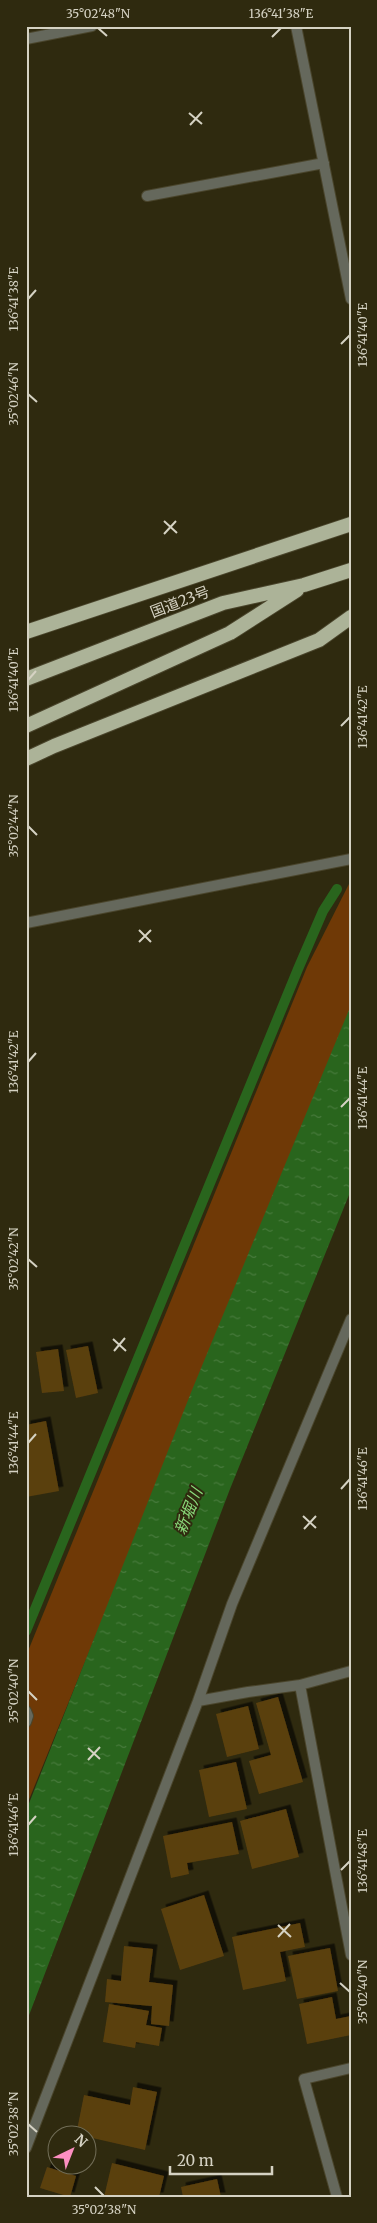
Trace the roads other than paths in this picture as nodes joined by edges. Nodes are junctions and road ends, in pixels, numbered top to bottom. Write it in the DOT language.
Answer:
graph roads {
  1 [pos="92,26"];
  2 [pos="296,26"];
  3 [pos="26,39"];
  4 [pos="324,163"];
  5 [pos="147,196"];
  6 [pos="351,299"];
  7 [pos="351,524"];
  8 [pos="351,570"];
  9 [pos="304,585"];
  10 [pos="351,617"];
  11 [pos="26,632"];
  12 [pos="26,679"];
  13 [pos="26,726"];
  14 [pos="26,760"];
  15 [pos="351,859"];
  16 [pos="26,924"];
  17 [pos="351,1318"];
  18 [pos="351,1671"];
  19 [pos="300,1685"];
  20 [pos="198,1701"];
  21 [pos="26,1711"];
  22 [pos="26,1722"];
  23 [pos="351,1955"];
  24 [pos="351,2068"];
  25 [pos="26,2148"];
  26 [pos="337,2197"];
  1 -- 3 [label="street"];
  2 -- 4 [label="street"];
  4 -- 5 [label="street"];
  4 -- 6 [label="street"];
  7 -- 11 [label="highway, 国道23号"];
  8 -- 9 [label="highway, 国道23号"];
  9 -- 12 [label="highway, 国道23号"];
  9 -- 13 [label="highway"];
  10 -- 14 [label="highway"];
  15 -- 16 [label="street"];
  17 -- 20 [label="street"];
  18 -- 19 [label="street"];
  19 -- 20 [label="street"];
  19 -- 23 [label="street"];
  20 -- 25 [label="street"];
  21 -- 22 [label="street"];
  24 -- 26 [label="street"];
}
